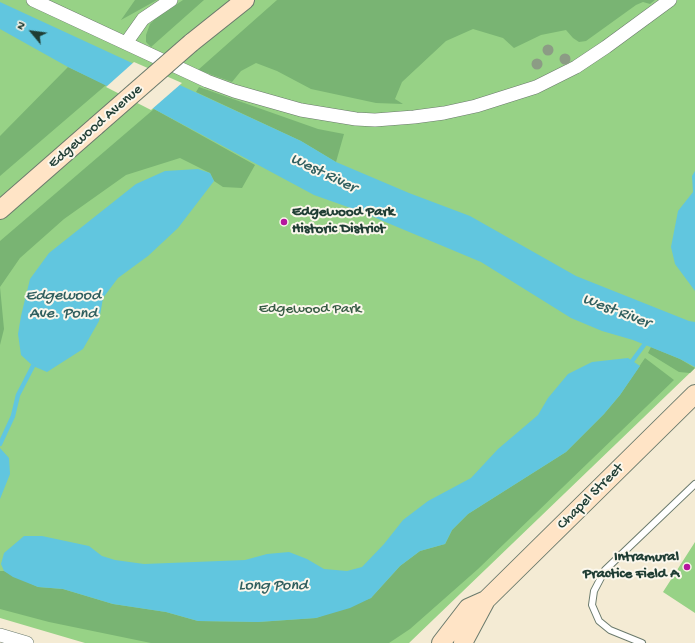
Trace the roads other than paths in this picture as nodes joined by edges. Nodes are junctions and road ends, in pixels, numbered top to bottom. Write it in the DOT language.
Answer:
graph roads {
  1 [pos="33,0"];
  2 [pos="171,0"];
  3 [pos="237,0"];
  4 [pos="245,0"];
  5 [pos="670,0"];
  6 [pos="126,43"];
  7 [pos="191,43"];
  8 [pos="0,210"];
  9 [pos="695,394"];
  10 [pos="695,484"];
  11 [pos="486,600"];
  12 [pos="0,635"];
  13 [pos="27,643"];
  14 [pos="441,643"];
  15 [pos="463,643"];
  16 [pos="642,643"];
  1 -- 6 [label="street"];
  2 -- 6 [label="street"];
  3 -- 7 [label="street, Edgewood Avenue"];
  4 -- 7 [label="street, Edgewood Avenue"];
  5 -- 6 [label="street"];
  7 -- 8 [label="street, Edgewood Avenue, bridge"];
  9 -- 11 [label="street, Chapel Street"];
  10 -- 16 [label="lane"];
  11 -- 14 [label="street, Chapel Street"];
  11 -- 15 [label="street, Chapel Street"];
  12 -- 13 [label="street"];
}
